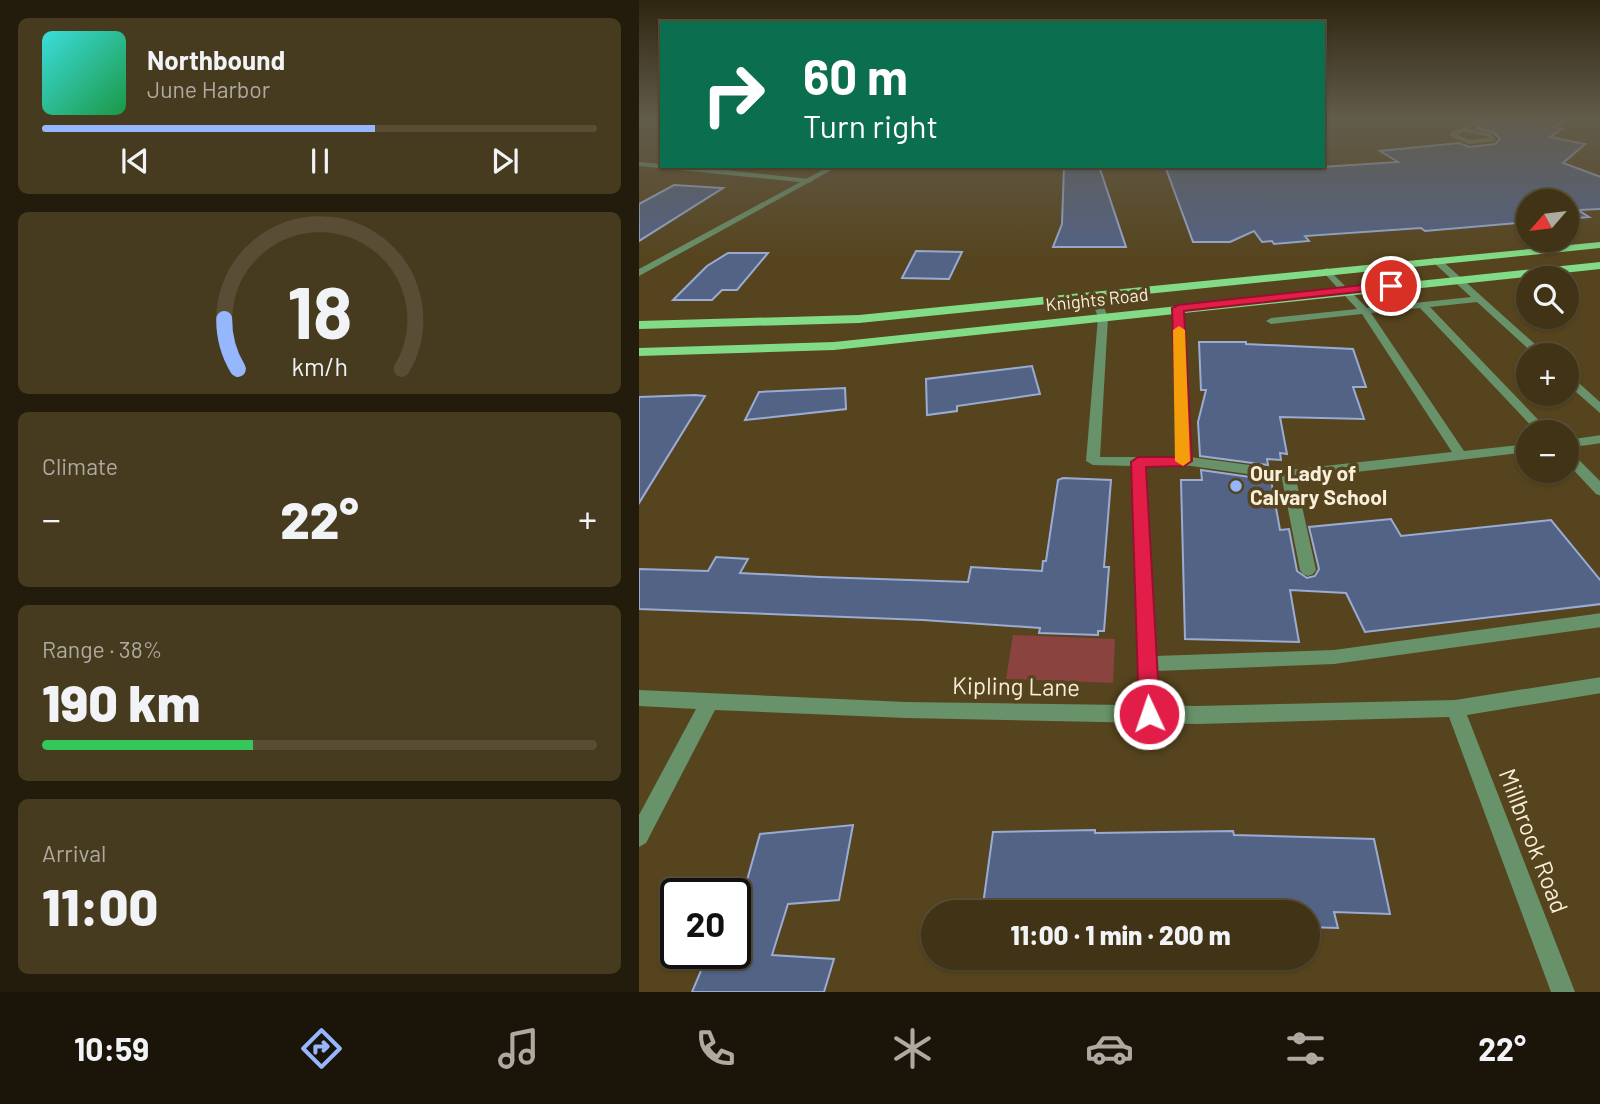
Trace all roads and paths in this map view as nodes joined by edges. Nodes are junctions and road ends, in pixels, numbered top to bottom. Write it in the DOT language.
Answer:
graph roads {
  1 [pos="683,168"];
  2 [pos="832,168"];
  3 [pos="809,181"];
  4 [pos="1600,245"];
  5 [pos="1436,260"];
  6 [pos="1600,265"];
  7 [pos="1327,271"];
  8 [pos="639,273"];
  9 [pos="1458,279"];
  10 [pos="1346,290"];
  11 [pos="1095,296"];
  12 [pos="1480,299"];
  13 [pos="1422,305"];
  14 [pos="1178,308"];
  15 [pos="1364,310"];
  16 [pos="1103,317"];
  17 [pos="1271,321"];
  18 [pos="639,325"];
  19 [pos="1528,343"];
  20 [pos="639,352"];
  21 [pos="1579,390"];
  22 [pos="1600,410"];
  23 [pos="1532,420"];
  24 [pos="1600,439"];
  25 [pos="1579,442"];
  26 [pos="1516,449"];
  27 [pos="1460,455"];
  28 [pos="1184,461"];
  29 [pos="1138,462"];
  30 [pos="1579,469"];
  31 [pos="1288,475"];
  32 [pos="1600,491"];
  33 [pos="1308,570"];
  34 [pos="1600,620"];
  35 [pos="1147,664"];
  36 [pos="1600,685"];
  37 [pos="639,698"];
  38 [pos="709,702"];
  39 [pos="1455,708"];
  40 [pos="1149,714"];
  41 [pos="639,836"];
  42 [pos="1563,992"];
  1 -- 3 [label="street"];
  2 -- 3 [label="street"];
  3 -- 8 [label="street"];
  4 -- 5 [label="main road, Knights Road"];
  5 -- 7 [label="main road, Knights Road"];
  5 -- 9 [label="street"];
  6 -- 9 [label="main road, Knights Road"];
  7 -- 10 [label="street"];
  7 -- 11 [label="main road, Knights Road"];
  9 -- 10 [label="main road, Knights Road"];
  9 -- 12 [label="street"];
  10 -- 14 [label="main road, Knights Road"];
  10 -- 15 [label="street"];
  11 -- 16 [label="street"];
  11 -- 18 [label="main road, Knights Road"];
  12 -- 13 [label="street"];
  12 -- 19 [label="street"];
  13 -- 15 [label="street"];
  13 -- 23 [label="street"];
  14 -- 16 [label="main road, Knights Road"];
  14 -- 28 [label="street"];
  15 -- 17 [label="street"];
  15 -- 27 [label="street"];
  16 -- 20 [label="main road, Knights Road"];
  16 -- 29 [label="street"];
  21 -- 22 [label="street"];
  24 -- 25 [label="street"];
  26 -- 27 [label="street"];
  27 -- 31 [label="street"];
  28 -- 29 [label="street"];
  28 -- 31 [label="street"];
  29 -- 35 [label="street"];
  30 -- 32 [label="street"];
  31 -- 33 [label="street"];
  34 -- 35 [label="street"];
  35 -- 40 [label="street"];
  36 -- 39 [label="street, Kipling Lane"];
  37 -- 38 [label="street, Kipling Lane"];
  38 -- 40 [label="street, Kipling Lane"];
  38 -- 41 [label="street"];
  39 -- 40 [label="street, Kipling Lane"];
  39 -- 42 [label="street, Millbrook Road"];
}
